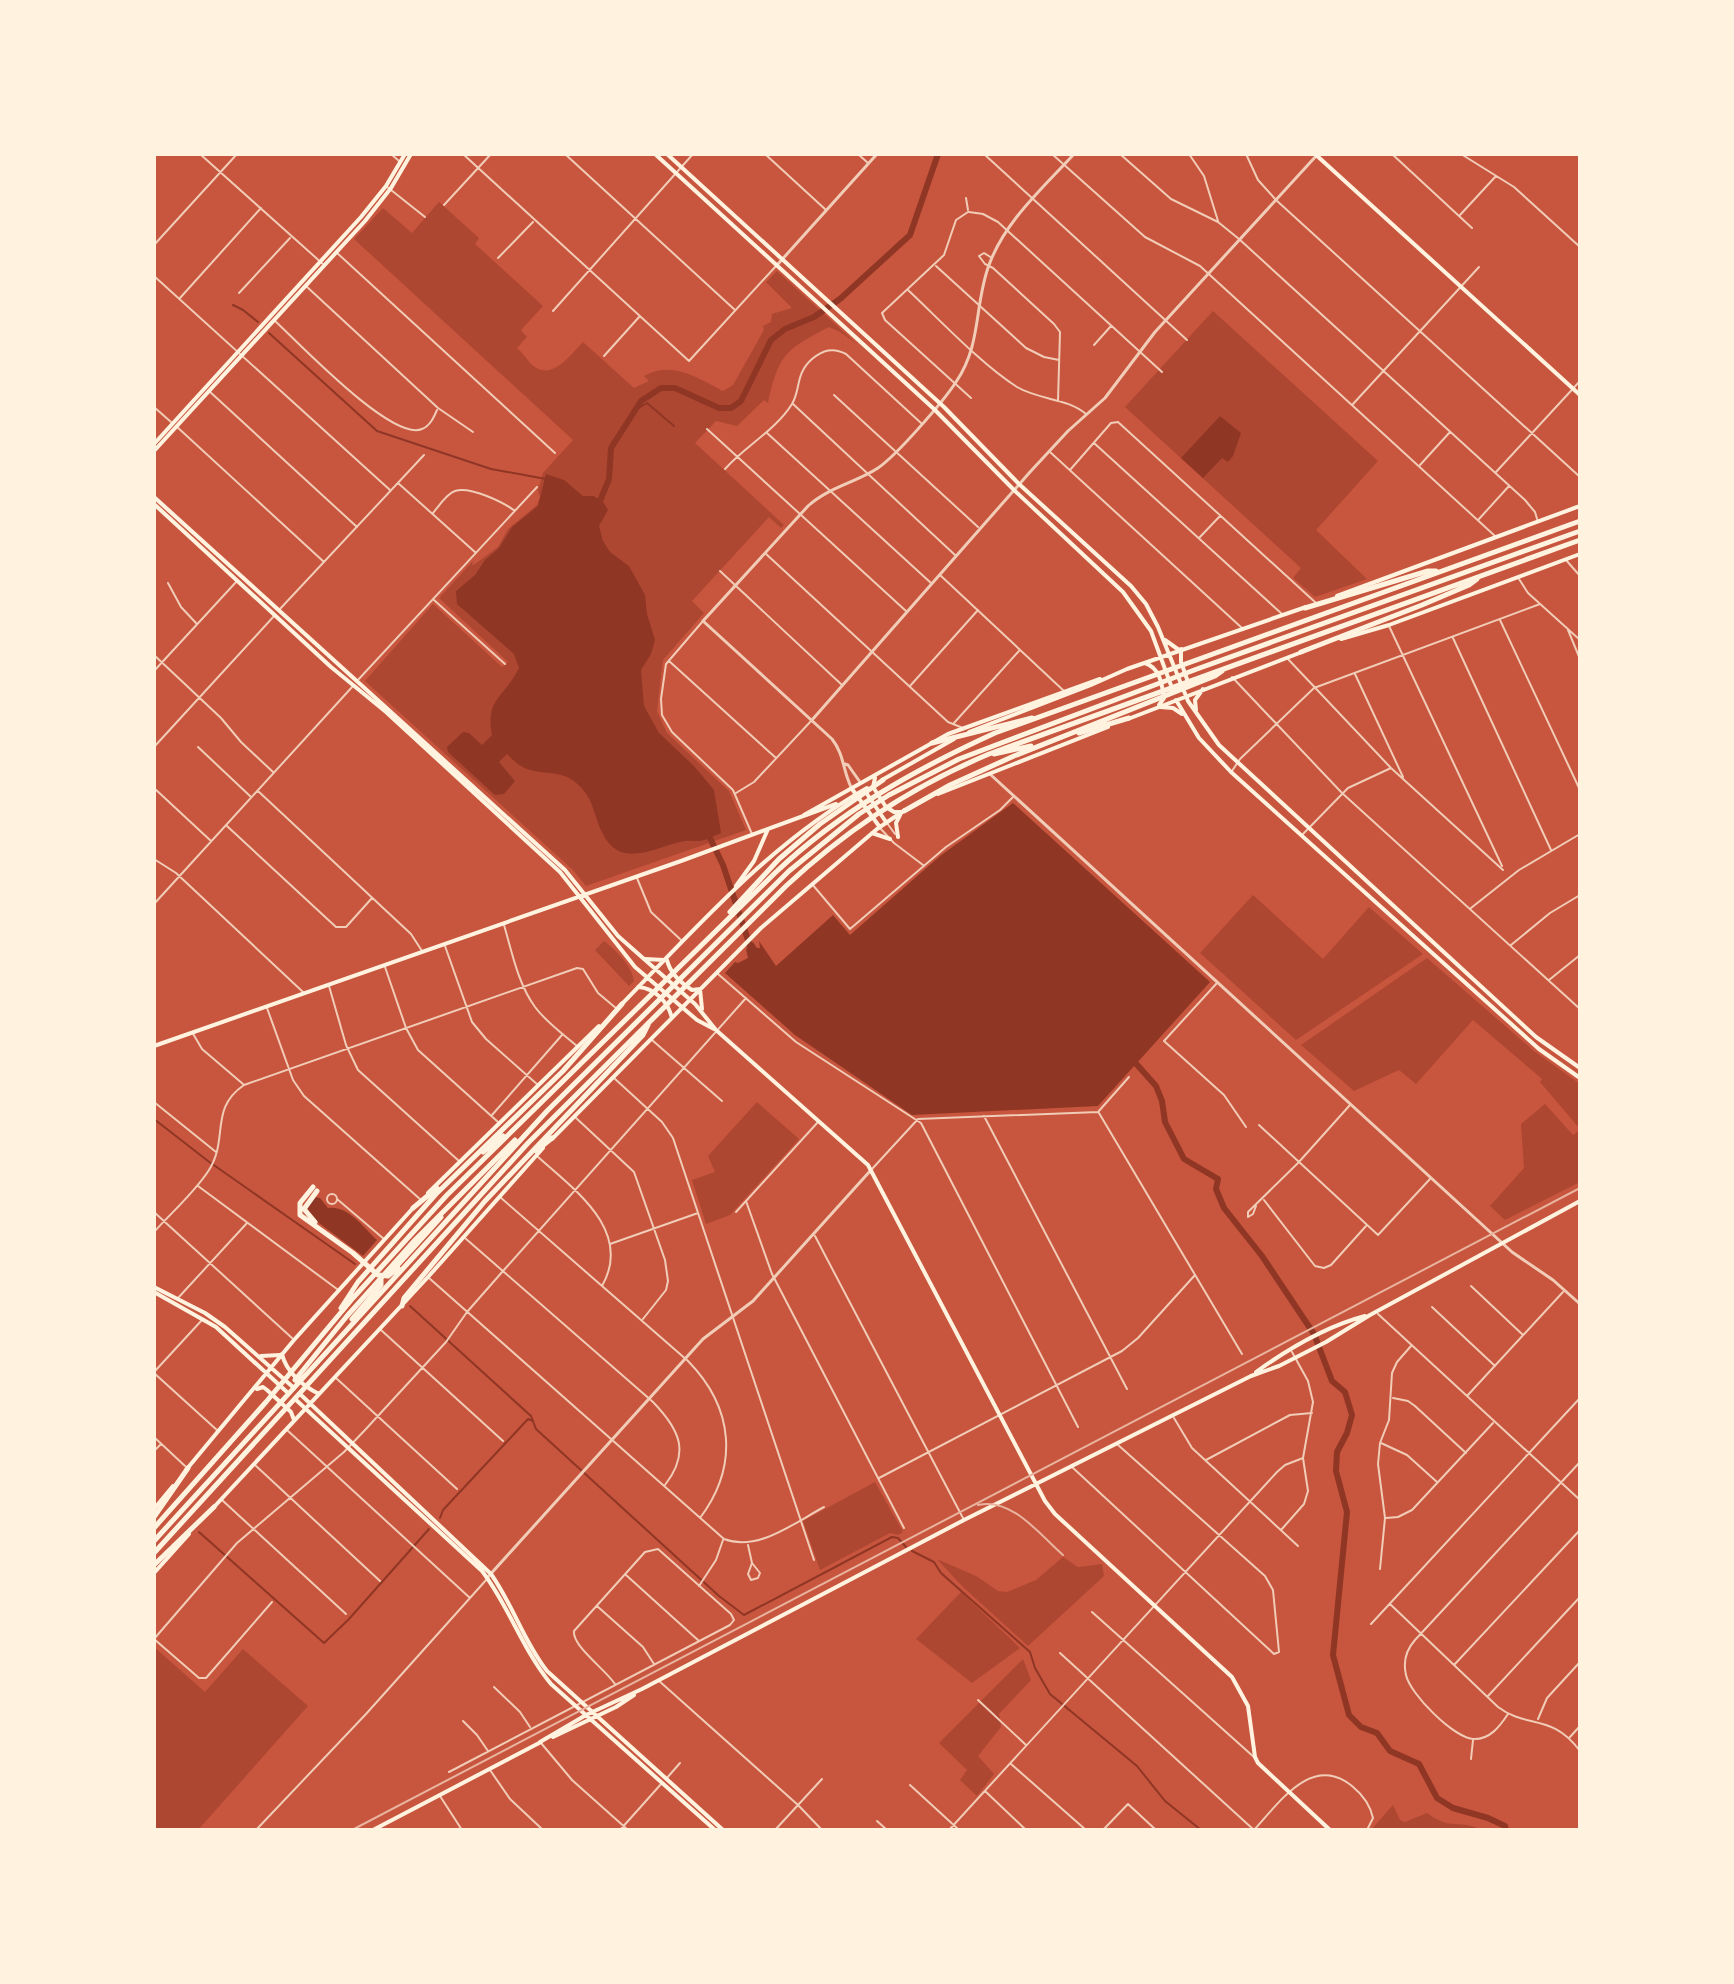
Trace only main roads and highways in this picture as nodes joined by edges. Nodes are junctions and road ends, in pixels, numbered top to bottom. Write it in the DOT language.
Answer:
graph roads {
  1 [pos="408,154"];
  2 [pos="655,154"];
  3 [pos="667,154"];
  4 [pos="1317,154"];
  5 [pos="891,359"];
  6 [pos="886,365"];
  7 [pos="1580,395"];
  8 [pos="174,425"];
  9 [pos="154,444"];
  10 [pos="154,451"];
  11 [pos="989,451"];
  12 [pos="981,454"];
  13 [pos="154,497"];
  14 [pos="154,504"];
  15 [pos="1580,506"];
  16 [pos="1580,521"];
  17 [pos="1580,531"];
  18 [pos="196,539"];
  19 [pos="1580,540"];
  20 [pos="1580,554"];
  21 [pos="1106,562"];
  22 [pos="1098,568"];
  23 [pos="1441,571"];
  24 [pos="1481,576"];
  25 [pos="1305,608"];
  26 [pos="1163,638"];
  27 [pos="1180,650"];
  28 [pos="1301,652"];
  29 [pos="1169,654"];
  30 [pos="1160,657"];
  31 [pos="1144,663"];
  32 [pos="1124,670"];
  33 [pos="1201,684"];
  34 [pos="1152,694"];
  35 [pos="1186,696"];
  36 [pos="1176,700"];
  37 [pos="1158,707"];
  38 [pos="1064,710"];
  39 [pos="1184,715"];
  40 [pos="1197,716"];
  41 [pos="1129,718"];
  42 [pos="1207,732"];
  43 [pos="1199,738"];
  44 [pos="932,743"];
  45 [pos="989,754"];
  46 [pos="876,776"];
  47 [pos="883,780"];
  48 [pos="861,784"];
  49 [pos="852,789"];
  50 [pos="857,795"];
  51 [pos="903,812"];
  52 [pos="803,817"];
  53 [pos="886,822"];
  54 [pos="879,827"];
  55 [pos="768,829"];
  56 [pos="872,833"];
  57 [pos="752,835"];
  58 [pos="898,837"];
  59 [pos="890,839"];
  60 [pos="761,846"];
  61 [pos="749,873"];
  62 [pos="1360,873"];
  63 [pos="1352,881"];
  64 [pos="582,894"];
  65 [pos="711,934"];
  66 [pos="616,938"];
  67 [pos="643,958"];
  68 [pos="667,960"];
  69 [pos="635,967"];
  70 [pos="657,969"];
  71 [pos="648,978"];
  72 [pos="638,987"];
  73 [pos="700,989"];
  74 [pos="690,999"];
  75 [pos="619,1006"];
  76 [pos="681,1008"];
  77 [pos="704,1013"];
  78 [pos="672,1018"];
  79 [pos="651,1020"];
  80 [pos="716,1030"];
  81 [pos="154,1046"];
  82 [pos="1580,1068"];
  83 [pos="1580,1078"];
  84 [pos="547,1111"];
  85 [pos="571,1114"];
  86 [pos="523,1121"];
  87 [pos="552,1138"];
  88 [pos="520,1139"];
  89 [pos="511,1144"];
  90 [pos="489,1184"];
  91 [pos="315,1189"];
  92 [pos="1580,1201"];
  93 [pos="413,1208"];
  94 [pos="427,1235"];
  95 [pos="378,1273"];
  96 [pos="154,1290"];
  97 [pos="402,1306"];
  98 [pos="1370,1315"];
  99 [pos="204,1316"];
  100 [pos="337,1317"];
  101 [pos="282,1354"];
  102 [pos="258,1355"];
  103 [pos="258,1365"];
  104 [pos="271,1367"];
  105 [pos="306,1370"];
  106 [pos="266,1373"];
  107 [pos="1251,1376"];
  108 [pos="255,1388"];
  109 [pos="319,1394"];
  110 [pos="310,1403"];
  111 [pos="305,1409"];
  112 [pos="294,1420"];
  113 [pos="188,1468"];
  114 [pos="389,1475"];
  115 [pos="383,1481"];
  116 [pos="1035,1484"];
  117 [pos="214,1507"];
  118 [pos="154,1509"];
  119 [pos="154,1517"];
  120 [pos="154,1528"];
  121 [pos="452,1540"];
  122 [pos="154,1541"];
  123 [pos="154,1553"];
  124 [pos="154,1565"];
  125 [pos="154,1573"];
  126 [pos="591,1716"];
  127 [pos="707,1820"];
  128 [pos="373,1830"];
  129 [pos="715,1830"];
  130 [pos="723,1830"];
  131 [pos="1330,1830"];
  1 -- 8 [label="main road"];
  2 -- 6 [label="main road"];
  3 -- 5 [label="main road"];
  4 -- 7 [label="main road"];
  5 -- 6 [label="main road"];
  5 -- 11 [label="main road"];
  6 -- 12 [label="main road"];
  8 -- 9 [label="main road"];
  8 -- 10 [label="main road"];
  11 -- 12 [label="main road"];
  11 -- 21 [label="main road"];
  12 -- 22 [label="main road"];
  13 -- 18 [label="main road"];
  14 -- 18 [label="main road"];
  15 -- 25 [label="main road"];
  16 -- 23 [label="highway"];
  17 -- 34 [label="highway"];
  18 -- 64 [label="main road"];
  19 -- 24 [label="highway"];
  20 -- 28 [label="main road"];
  21 -- 22 [label="main road"];
  21 -- 26 [label="main road"];
  22 -- 30 [label="main road"];
  23 -- 25 [label="highway"];
  23 -- 38 [label="highway"];
  24 -- 28 [label="highway"];
  24 -- 33 [label="highway"];
  25 -- 27 [label="main road"];
  26 -- 27 [label="main road"];
  26 -- 29 [label="main road"];
  27 -- 29 [label="main road"];
  27 -- 33 [label="main road"];
  28 -- 33 [label="main road"];
  29 -- 30 [label="main road"];
  29 -- 35 [label="main road"];
  30 -- 31 [label="main road"];
  30 -- 36 [label="main road"];
  31 -- 32 [label="main road"];
  31 -- 37 [label="main road"];
  32 -- 44 [label="main road"];
  32 -- 47 [label="main road"];
  33 -- 34 [label="highway"];
  33 -- 35 [label="main road"];
  33 -- 40 [label="main road"];
  34 -- 45 [label="highway"];
  34 -- 51 [label="highway"];
  34 -- 84 [label="highway"];
  35 -- 36 [label="main road"];
  35 -- 40 [label="main road"];
  36 -- 37 [label="main road"];
  36 -- 39 [label="main road"];
  37 -- 39 [label="main road"];
  37 -- 41 [label="main road"];
  38 -- 44 [label="highway"];
  38 -- 65 [label="highway"];
  39 -- 43 [label="main road"];
  40 -- 42 [label="main road"];
  41 -- 45 [label="highway"];
  41 -- 51 [label="main road"];
  42 -- 43 [label="main road"];
  42 -- 62 [label="main road"];
  43 -- 63 [label="main road"];
  44 -- 46 [label="main road"];
  45 -- 79 [label="highway"];
  46 -- 48 [label="main road"];
  46 -- 51 [label="main road"];
  47 -- 61 [label="main road"];
  47 -- 65 [label="highway"];
  48 -- 49 [label="main road"];
  48 -- 53 [label="main road"];
  49 -- 50 [label="main road"];
  49 -- 52 [label="main road"];
  50 -- 52 [label="main road"];
  50 -- 54 [label="main road"];
  51 -- 53 [label="main road"];
  51 -- 58 [label="main road"];
  52 -- 55 [label="main road"];
  53 -- 54 [label="main road"];
  54 -- 56 [label="main road"];
  55 -- 57 [label="main road"];
  55 -- 60 [label="main road"];
  56 -- 59 [label="main road"];
  56 -- 73 [label="main road"];
  57 -- 60 [label="main road"];
  57 -- 64 [label="main road"];
  60 -- 61 [label="main road"];
  61 -- 68 [label="main road"];
  62 -- 63 [label="main road"];
  62 -- 82 [label="main road"];
  63 -- 83 [label="main road"];
  64 -- 66 [label="main road"];
  64 -- 81 [label="main road"];
  65 -- 86 [label="highway"];
  66 -- 67 [label="main road"];
  66 -- 69 [label="main road"];
  67 -- 68 [label="main road"];
  67 -- 70 [label="main road"];
  68 -- 70 [label="main road"];
  68 -- 73 [label="main road"];
  69 -- 71 [label="main road"];
  69 -- 72 [label="main road"];
  70 -- 71 [label="main road"];
  70 -- 74 [label="main road"];
  71 -- 72 [label="main road"];
  71 -- 76 [label="main road"];
  72 -- 75 [label="main road"];
  72 -- 78 [label="main road"];
  73 -- 74 [label="main road"];
  73 -- 77 [label="main road"];
  74 -- 76 [label="main road"];
  74 -- 77 [label="main road"];
  75 -- 93 [label="main road"];
  75 -- 100 [label="highway"];
  76 -- 78 [label="main road"];
  76 -- 80 [label="main road"];
  77 -- 80 [label="main road"];
  78 -- 85 [label="main road"];
  79 -- 85 [label="highway"];
  79 -- 90 [label="highway"];
  80 -- 116 [label="main road"];
  84 -- 88 [label="highway"];
  84 -- 89 [label="highway"];
  85 -- 87 [label="main road"];
  85 -- 97 [label="highway"];
  86 -- 93 [label="highway"];
  86 -- 100 [label="highway"];
  87 -- 90 [label="highway"];
  87 -- 97 [label="main road"];
  88 -- 94 [label="highway"];
  88 -- 105 [label="highway"];
  89 -- 94 [label="highway"];
  89 -- 105 [label="highway"];
  90 -- 123 [label="highway"];
  91 -- 95 [label="highway"];
  92 -- 98 [label="main road"];
  93 -- 101 [label="main road"];
  94 -- 95 [label="highway"];
  95 -- 105 [label="highway"];
  96 -- 99 [label="main road"];
  97 -- 109 [label="main road"];
  98 -- 107 [label="main road"];
  98 -- 107 [label="main road"];
  99 -- 102 [label="main road"];
  99 -- 103 [label="main road"];
  100 -- 120 [label="highway"];
  101 -- 102 [label="main road"];
  101 -- 104 [label="main road"];
  101 -- 109 [label="main road"];
  102 -- 104 [label="main road"];
  103 -- 106 [label="main road"];
  103 -- 108 [label="main road"];
  104 -- 106 [label="main road"];
  104 -- 110 [label="main road"];
  105 -- 122 [label="highway"];
  106 -- 108 [label="main road"];
  106 -- 111 [label="main road"];
  107 -- 116 [label="main road"];
  108 -- 112 [label="main road"];
  108 -- 113 [label="main road"];
  109 -- 110 [label="main road"];
  110 -- 111 [label="main road"];
  110 -- 114 [label="main road"];
  111 -- 112 [label="main road"];
  111 -- 115 [label="main road"];
  112 -- 117 [label="main road"];
  113 -- 118 [label="main road"];
  113 -- 119 [label="highway"];
  114 -- 115 [label="main road"];
  114 -- 121 [label="main road"];
  115 -- 121 [label="main road"];
  116 -- 126 [label="main road"];
  116 -- 131 [label="main road"];
  117 -- 124 [label="highway"];
  117 -- 125 [label="main road"];
  121 -- 126 [label="main road"];
  126 -- 127 [label="main road"];
  126 -- 128 [label="main road"];
  127 -- 129 [label="main road"];
  127 -- 130 [label="main road"];
}
